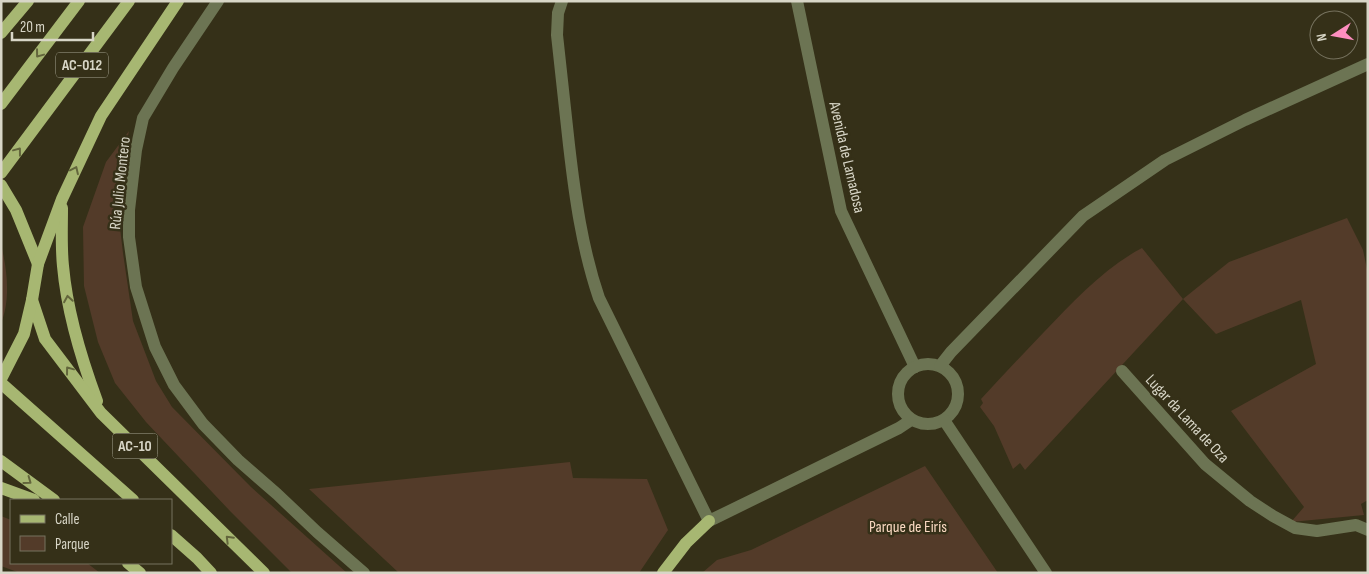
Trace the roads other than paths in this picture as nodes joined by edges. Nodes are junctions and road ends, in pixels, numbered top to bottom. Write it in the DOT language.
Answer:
graph roads {
  1 [pos="28,1"];
  2 [pos="79,1"];
  3 [pos="129,1"];
  4 [pos="178,1"];
  5 [pos="218,1"];
  6 [pos="562,1"];
  7 [pos="797,1"];
  8 [pos="19,12"];
  9 [pos="1,25"];
  10 [pos="1,33"];
  11 [pos="1368,64"];
  12 [pos="1,104"];
  13 [pos="1,173"];
  14 [pos="1,185"];
  15 [pos="62,199"];
  16 [pos="38,264"];
  17 [pos="32,300"];
  18 [pos="940,366"];
  19 [pos="915,367"];
  20 [pos="1122,371"];
  21 [pos="1,379"];
  22 [pos="1,383"];
  23 [pos="101,413"];
  24 [pos="911,420"];
  25 [pos="944,420"];
  26 [pos="1,461"];
  27 [pos="1,488"];
  28 [pos="31,499"];
  29 [pos="53,499"];
  30 [pos="132,499"];
  31 [pos="709,520"];
  32 [pos="1368,530"];
  33 [pos="172,536"];
  34 [pos="129,564"];
  35 [pos="140,573"];
  36 [pos="211,573"];
  37 [pos="264,573"];
  38 [pos="364,573"];
  39 [pos="663,573"];
  40 [pos="1046,573"];
  1 -- 8 [label="main road"];
  2 -- 12 [label="main road, AC-012, one-way"];
  13 -- 3 [label="main road, AC-012, one-way"];
  15 -- 4 [label="main road, one-way"];
  5 -- 38 [label="street, Rúa Julio Montero"];
  6 -- 31 [label="street"];
  7 -- 19 [label="street, Avenida de Lamadosa"];
  8 -- 9 [label="main road"];
  8 -- 10 [label="main road"];
  11 -- 18 [label="street"];
  14 -- 16 [label="main road"];
  15 -- 16 [label="main road"];
  23 -- 15 [label="main road, AC-10, one-way"];
  16 -- 17 [label="main road"];
  17 -- 21 [label="main road"];
  23 -- 17 [label="main road, AC-10, one-way"];
  18 -- 19 [label="street"];
  18 -- 25 [label="street"];
  19 -- 24 [label="street"];
  20 -- 32 [label="street, Lugar da Lama de Oza"];
  22 -- 30 [label="main road, AC-10"];
  37 -- 23 [label="main road, AC-10, one-way"];
  24 -- 25 [label="street"];
  24 -- 31 [label="street"];
  25 -- 40 [label="street"];
  26 -- 29 [label="main road, one-way"];
  27 -- 28 [label="main road"];
  31 -- 39 [label="main road"];
  33 -- 36 [label="main road"];
  34 -- 35 [label="main road"];
}
